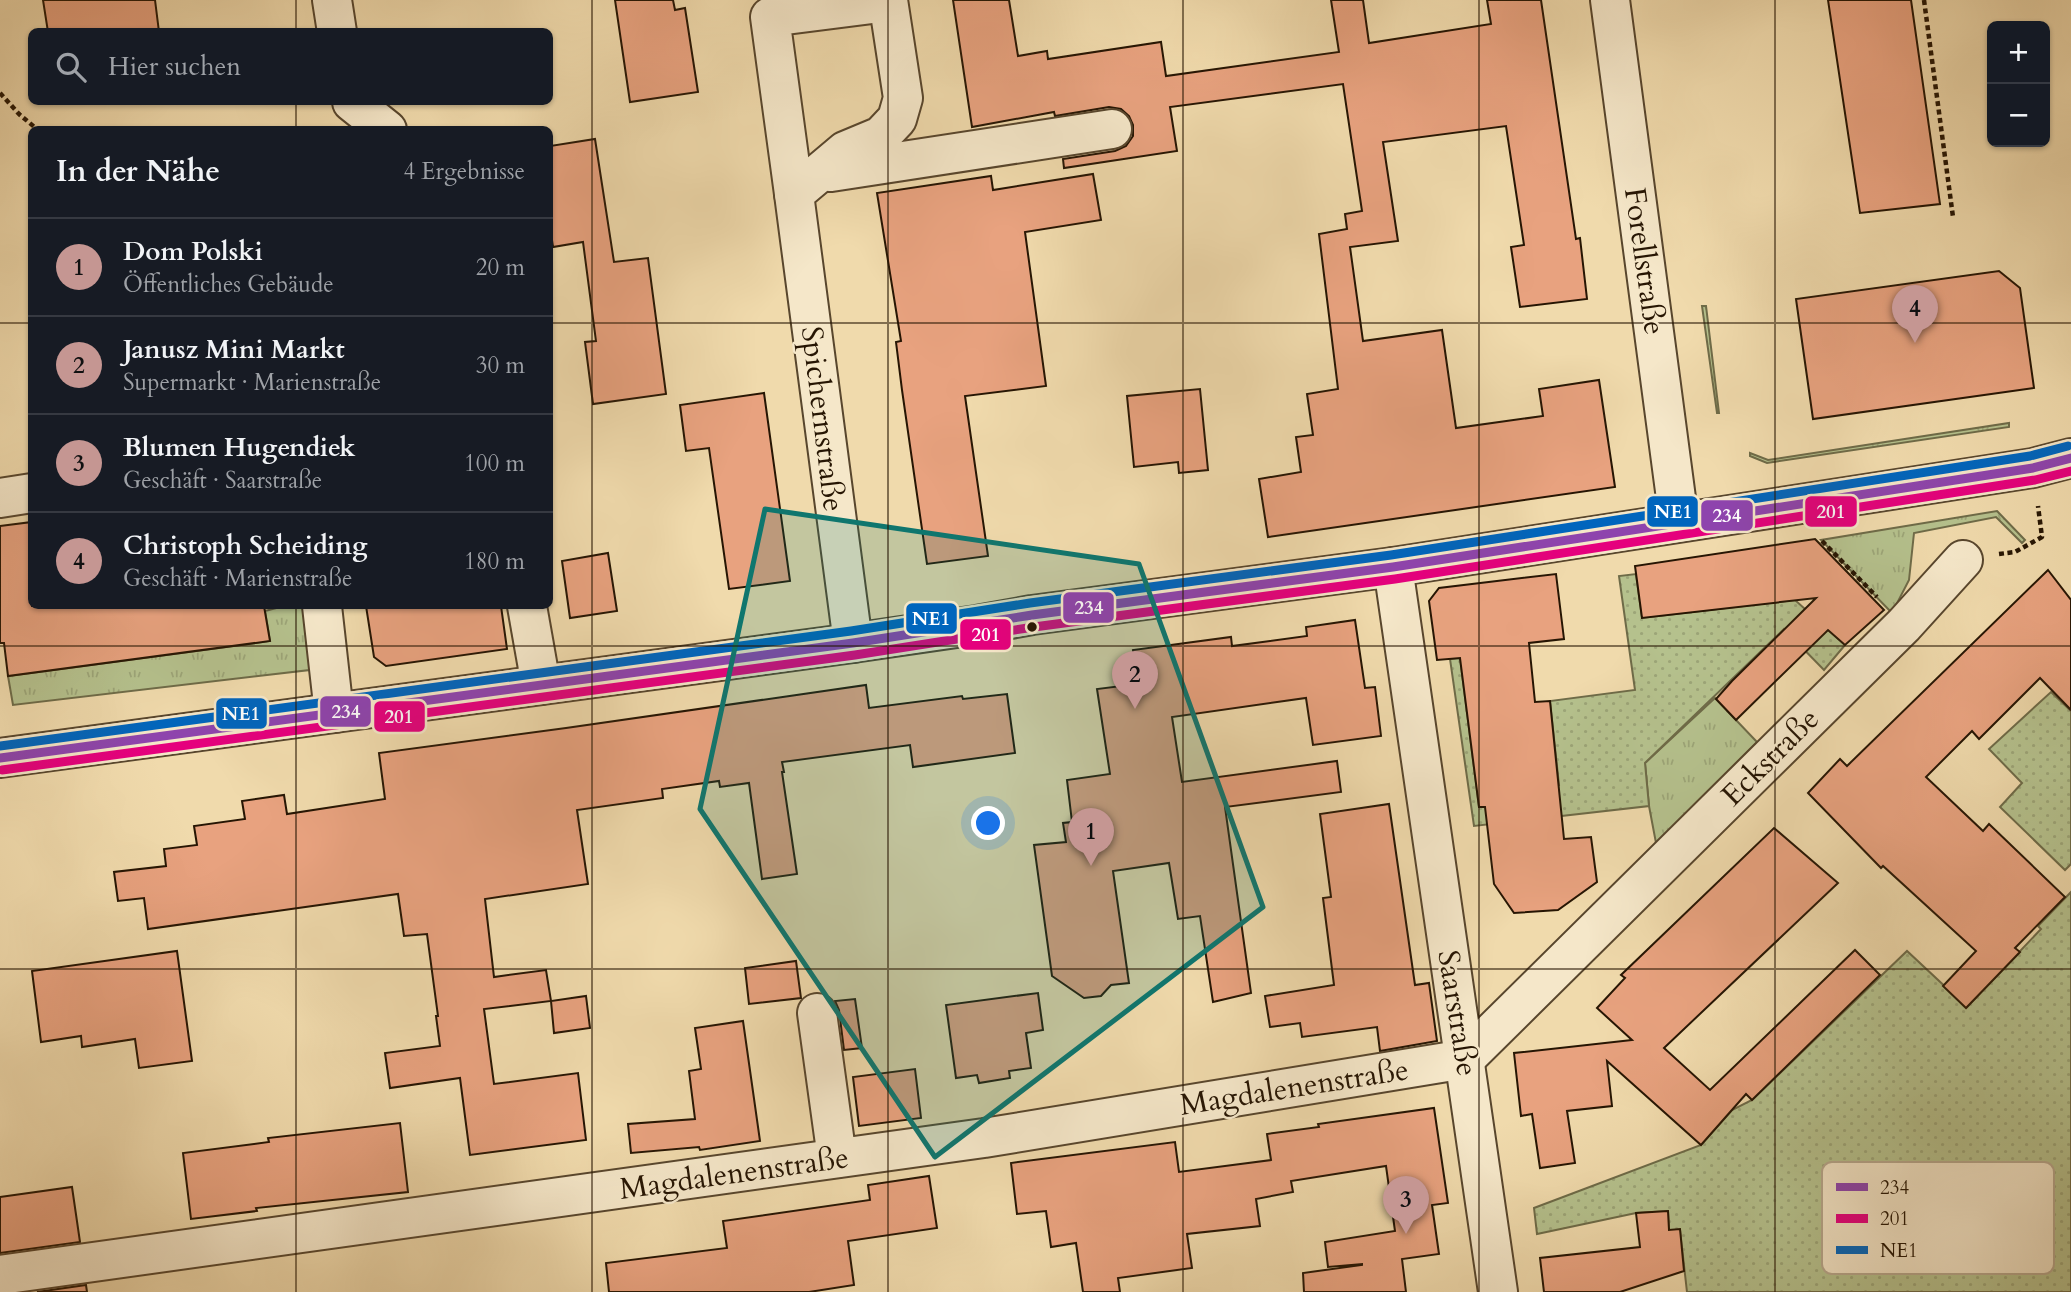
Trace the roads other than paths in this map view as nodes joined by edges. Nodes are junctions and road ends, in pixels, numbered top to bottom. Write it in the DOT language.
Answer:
graph roads {
  1 [pos="332,0"];
  2 [pos="1610,0"];
  3 [pos="888,1"];
  4 [pos="336,28"];
  5 [pos="356,105"];
  6 [pos="382,126"];
  7 [pos="1112,129"];
  8 [pos="806,184"];
  9 [pos="2071,457"];
  10 [pos="28,494"];
  11 [pos="0,498"];
  12 [pos="1679,522"];
  13 [pos="1963,560"];
  14 [pos="1393,567"];
  15 [pos="321,609"];
  16 [pos="528,609"];
  17 [pos="853,643"];
  18 [pos="541,685"];
  19 [pos="334,713"];
  20 [pos="0,758"];
  21 [pos="817,1013"];
  22 [pos="1465,1059"];
  23 [pos="837,1158"];
  24 [pos="0,1275"];
  25 [pos="1498,1292"];
  1 -- 4 [label="street"];
  2 -- 12 [label="street, Forellstraße"];
  3 -- 8 [label="street, Spichernstraße"];
  3 -- 8 [label="street, Spichernstraße"];
  5 -- 6 [label="street"];
  7 -- 8 [label="street"];
  8 -- 17 [label="street, Spichernstraße"];
  9 -- 12 [label="street"];
  10 -- 11 [label="street"];
  12 -- 14 [label="street"];
  13 -- 22 [label="street, Eckstraße"];
  14 -- 17 [label="street"];
  14 -- 22 [label="street, Saarstraße"];
  15 -- 19 [label="street"];
  16 -- 18 [label="street"];
  17 -- 18 [label="street"];
  18 -- 19 [label="street"];
  19 -- 20 [label="street"];
  21 -- 23 [label="street"];
  22 -- 23 [label="street, Magdalenenstraße"];
  22 -- 25 [label="street, Saarstraße"];
  23 -- 24 [label="street, Magdalenenstraße"];
}
